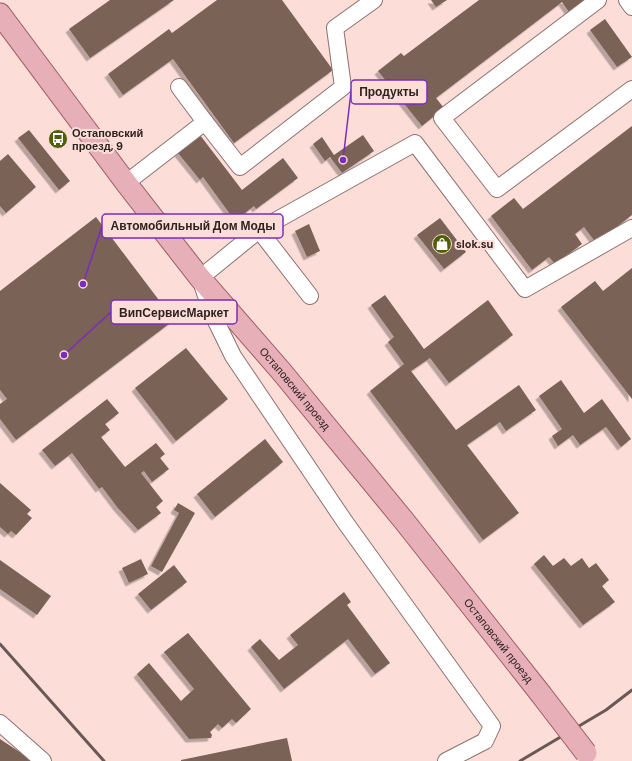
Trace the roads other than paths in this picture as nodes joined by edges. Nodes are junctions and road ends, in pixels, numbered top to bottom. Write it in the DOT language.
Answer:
graph roads {
  1 [pos="374,0"];
  2 [pos="598,0"];
  3 [pos="627,0"];
  4 [pos="632,7"];
  5 [pos="0,14"];
  6 [pos="179,87"];
  7 [pos="632,89"];
  8 [pos="205,122"];
  9 [pos="126,183"];
  10 [pos="632,228"];
  11 [pos="259,230"];
  12 [pos="200,278"];
  13 [pos="310,296"];
  14 [pos="243,328"];
  15 [pos="233,356"];
  16 [pos="0,724"];
  17 [pos="590,757"];
  18 [pos="43,761"];
  19 [pos="446,761"];
  1 -- 8 [label="lane"];
  2 -- 7 [label="lane"];
  3 -- 4 [label="lane"];
  5 -- 9 [label="main road, Остаповский проезд"];
  6 -- 8 [label="lane"];
  8 -- 9 [label="lane"];
  9 -- 12 [label="main road, Остаповский проезд"];
  10 -- 11 [label="lane"];
  11 -- 12 [label="lane"];
  11 -- 13 [label="lane"];
  12 -- 14 [label="main road, Остаповский проезд"];
  12 -- 15 [label="lane"];
  14 -- 15 [label="lane"];
  14 -- 17 [label="main road, Остаповский проезд, bridge"];
  15 -- 19 [label="lane"];
  16 -- 18 [label="lane"];
}
